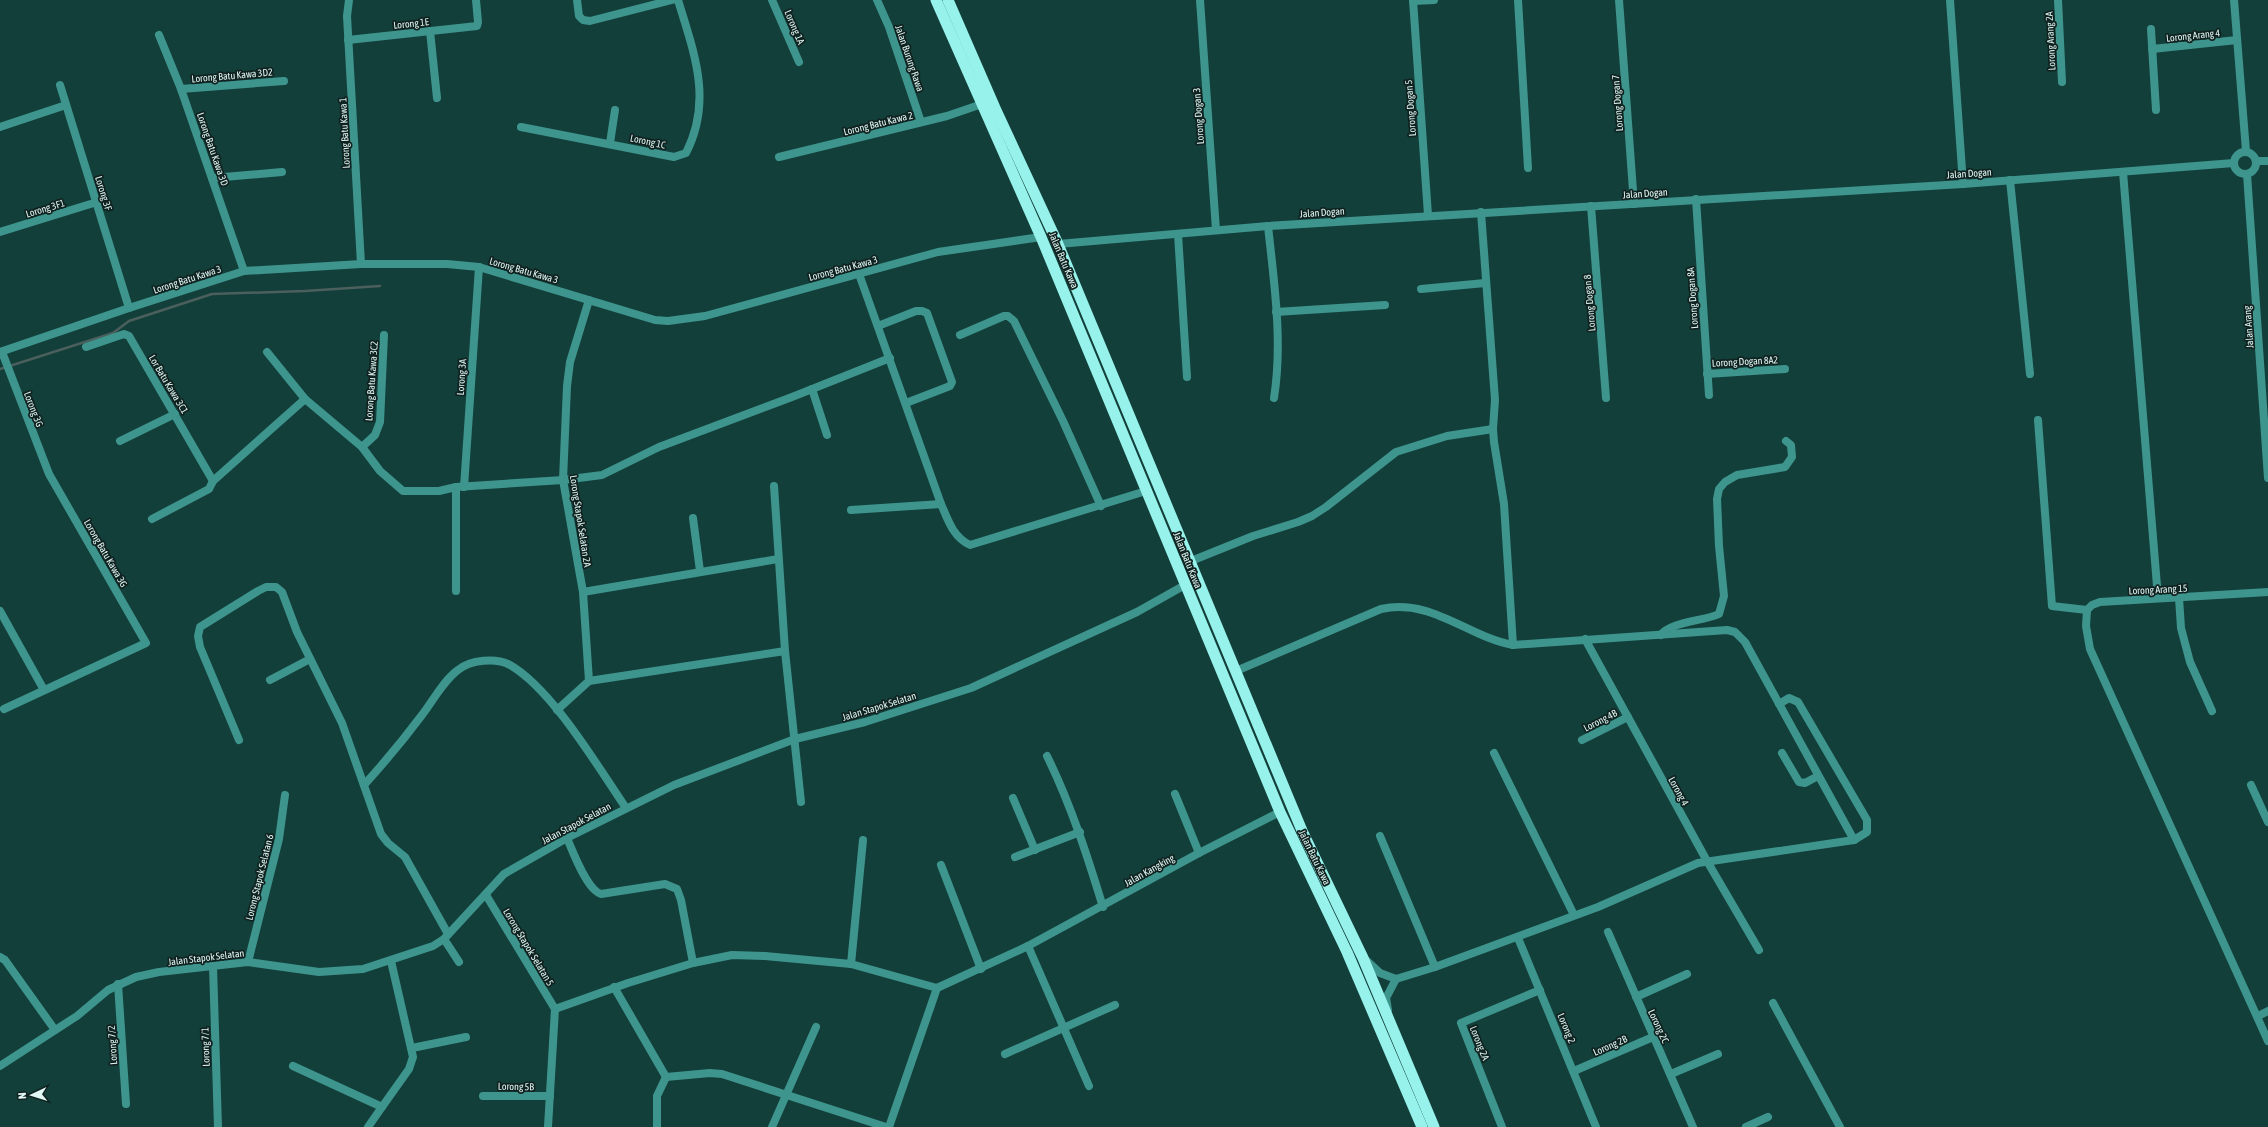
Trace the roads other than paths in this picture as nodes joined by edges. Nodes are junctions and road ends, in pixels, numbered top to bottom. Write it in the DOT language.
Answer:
graph roads {
  1 [pos="349,0"];
  2 [pos="476,0"];
  3 [pos="577,0"];
  4 [pos="672,0"];
  5 [pos="678,0"];
  6 [pos="772,0"];
  7 [pos="878,0"];
  8 [pos="936,0"];
  9 [pos="948,0"];
  10 [pos="1200,0"];
  11 [pos="1434,0"];
  12 [pos="1518,0"];
  13 [pos="1619,0"];
  14 [pos="1950,0"];
  15 [pos="2058,0"];
  16 [pos="2234,0"];
  17 [pos="1413,1"];
  18 [pos="2151,29"];
  19 [pos="430,31"];
  20 [pos="159,35"];
  21 [pos="348,40"];
  22 [pos="2237,40"];
  23 [pos="2152,49"];
  24 [pos="799,62"];
  25 [pos="284,81"];
  26 [pos="2062,82"];
  27 [pos="60,85"];
  28 [pos="181,89"];
  29 [pos="437,98"];
  30 [pos="982,104"];
  31 [pos="66,105"];
  32 [pos="616,110"];
  33 [pos="2156,110"];
  34 [pos="921,122"];
  35 [pos="0,127"];
  36 [pos="520,127"];
  37 [pos="610,143"];
  38 [pos="2246,152"];
  39 [pos="779,157"];
  40 [pos="2268,161"];
  41 [pos="2256,162"];
  42 [pos="2234,163"];
  43 [pos="1528,168"];
  44 [pos="282,172"];
  45 [pos="2123,172"];
  46 [pos="2247,174"];
  47 [pos="212,178"];
  48 [pos="2010,180"];
  49 [pos="1963,184"];
  50 [pos="1696,199"];
  51 [pos="97,202"];
  52 [pos="1634,204"];
  53 [pos="1590,206"];
  54 [pos="1481,212"];
  55 [pos="1428,215"];
  56 [pos="1268,226"];
  57 [pos="1216,230"];
  58 [pos="0,232"];
  59 [pos="1178,234"];
  60 [pos="1041,236"];
  61 [pos="1058,244"];
  62 [pos="360,264"];
  63 [pos="479,267"];
  64 [pos="244,271"];
  65 [pos="859,274"];
  66 [pos="1485,283"];
  67 [pos="1421,289"];
  68 [pos="589,300"];
  69 [pos="1385,305"];
  70 [pos="129,308"];
  71 [pos="1276,312"];
  72 [pos="878,326"];
  73 [pos="384,335"];
  74 [pos="960,335"];
  75 [pos="86,347"];
  76 [pos="1,352"];
  77 [pos="267,352"];
  78 [pos="890,358"];
  79 [pos="1785,369"];
  80 [pos="1707,374"];
  81 [pos="2030,374"];
  82 [pos="1187,377"];
  83 [pos="812,389"];
  84 [pos="1709,395"];
  85 [pos="1274,398"];
  86 [pos="1606,398"];
  87 [pos="305,399"];
  88 [pos="906,403"];
  89 [pos="175,414"];
  90 [pos="2038,420"];
  91 [pos="1493,428"];
  92 [pos="828,435"];
  93 [pos="1786,440"];
  94 [pos="120,441"];
  95 [pos="362,447"];
  96 [pos="49,474"];
  97 [pos="2268,478"];
  98 [pos="563,480"];
  99 [pos="213,481"];
  100 [pos="774,486"];
  101 [pos="460,487"];
  102 [pos="1146,491"];
  103 [pos="941,504"];
  104 [pos="1101,506"];
  105 [pos="851,510"];
  106 [pos="693,518"];
  107 [pos="152,519"];
  108 [pos="778,559"];
  109 [pos="1191,561"];
  110 [pos="700,571"];
  111 [pos="1185,585"];
  112 [pos="456,591"];
  113 [pos="583,592"];
  114 [pos="2268,592"];
  115 [pos="2158,598"];
  116 [pos="2179,598"];
  117 [pos="2087,610"];
  118 [pos="0,611"];
  119 [pos="1661,634"];
  120 [pos="1585,639"];
  121 [pos="1513,645"];
  122 [pos="785,651"];
  123 [pos="310,658"];
  124 [pos="1236,671"];
  125 [pos="270,680"];
  126 [pos="589,682"];
  127 [pos="44,690"];
  128 [pos="1779,704"];
  129 [pos="4,709"];
  130 [pos="557,710"];
  131 [pos="2212,711"];
  132 [pos="1628,717"];
  133 [pos="795,739"];
  134 [pos="239,740"];
  135 [pos="1582,740"];
  136 [pos="1494,753"];
  137 [pos="1782,753"];
  138 [pos="1047,756"];
  139 [pos="1818,776"];
  140 [pos="364,785"];
  141 [pos="2251,785"];
  142 [pos="1175,794"];
  143 [pos="285,795"];
  144 [pos="1013,798"];
  145 [pos="801,802"];
  146 [pos="626,808"];
  147 [pos="1280,812"];
  148 [pos="2268,822"];
  149 [pos="1080,832"];
  150 [pos="1380,836"];
  151 [pos="567,838"];
  152 [pos="863,840"];
  153 [pos="1854,840"];
  154 [pos="1035,850"];
  155 [pos="1199,853"];
  156 [pos="1015,857"];
  157 [pos="1707,861"];
  158 [pos="941,865"];
  159 [pos="486,895"];
  160 [pos="1103,907"];
  161 [pos="1574,915"];
  162 [pos="1608,932"];
  163 [pos="446,936"];
  164 [pos="1518,938"];
  165 [pos="1028,946"];
  166 [pos="1759,950"];
  167 [pos="0,957"];
  168 [pos="1363,958"];
  169 [pos="391,960"];
  170 [pos="248,962"];
  171 [pos="459,962"];
  172 [pos="693,963"];
  173 [pos="851,964"];
  174 [pos="213,966"];
  175 [pos="1435,968"];
  176 [pos="981,969"];
  177 [pos="1687,974"];
  178 [pos="1396,979"];
  179 [pos="118,984"];
  180 [pos="614,987"];
  181 [pos="937,988"];
  182 [pos="1540,990"];
  183 [pos="1636,997"];
  184 [pos="1773,1003"];
  185 [pos="1115,1005"];
  186 [pos="555,1009"];
  187 [pos="2268,1011"];
  188 [pos="2258,1016"];
  189 [pos="1390,1024"];
  190 [pos="816,1028"];
  191 [pos="1065,1028"];
  192 [pos="55,1030"];
  193 [pos="466,1037"];
  194 [pos="1654,1037"];
  195 [pos="2268,1041"];
  196 [pos="412,1048"];
  197 [pos="1005,1054"];
  198 [pos="1718,1054"];
  199 [pos="0,1066"];
  200 [pos="293,1066"];
  201 [pos="1574,1071"];
  202 [pos="1670,1074"];
  203 [pos="666,1077"];
  204 [pos="1089,1086"];
  205 [pos="785,1095"];
  206 [pos="483,1096"];
  207 [pos="550,1096"];
  208 [pos="126,1104"];
  209 [pos="382,1107"];
  210 [pos="1768,1117"];
  211 [pos="218,1127"];
  212 [pos="368,1127"];
  213 [pos="548,1127"];
  214 [pos="657,1127"];
  215 [pos="772,1127"];
  216 [pos="886,1127"];
  217 [pos="889,1127"];
  218 [pos="1422,1127"];
  219 [pos="1434,1127"];
  220 [pos="1502,1127"];
  221 [pos="1596,1127"];
  222 [pos="1693,1127"];
  223 [pos="1746,1127"];
  224 [pos="1840,1127"];
  1 -- 21 [label="street, Lorong Batu Kawa 1"];
  2 -- 19 [label="street, Lorong 1E"];
  3 -- 4 [label="street"];
  5 -- 37 [label="street, Lorong 1C"];
  6 -- 24 [label="street, Lorong 1A"];
  7 -- 34 [label="street, Jalan Burung Rawa"];
  8 -- 30 [label="highway, Jalan Batu Kawa"];
  9 -- 61 [label="highway, Jalan Batu Kawa"];
  10 -- 57 [label="street, Lorong Dogan 3"];
  11 -- 17 [label="street"];
  12 -- 43 [label="street"];
  13 -- 52 [label="street, Lorong Dogan 7"];
  14 -- 49 [label="street"];
  15 -- 26 [label="street, Lorong Arang 2A"];
  16 -- 22 [label="street"];
  17 -- 55 [label="street, Lorong Dogan 5"];
  18 -- 23 [label="street"];
  19 -- 21 [label="street, Lorong 1E"];
  19 -- 29 [label="street"];
  20 -- 28 [label="street, Lorong Batu Kawa 3D"];
  21 -- 62 [label="street, Lorong Batu Kawa 1"];
  22 -- 23 [label="street, Lorong Arang 4"];
  22 -- 38 [label="street"];
  23 -- 33 [label="street"];
  25 -- 28 [label="street, Lorong Batu Kawa 3D2"];
  27 -- 31 [label="street, Lorong 3F"];
  28 -- 47 [label="street, Lorong Batu Kawa 3D"];
  30 -- 34 [label="street, Lorong Batu Kawa 2"];
  30 -- 60 [label="highway, Jalan Batu Kawa"];
  31 -- 35 [label="street"];
  31 -- 51 [label="street, Lorong 3F"];
  32 -- 37 [label="street"];
  34 -- 39 [label="street, Lorong Batu Kawa 2"];
  36 -- 37 [label="street, Lorong 1C"];
  38 -- 41 [label="street"];
  38 -- 42 [label="street"];
  40 -- 41 [label="street"];
  41 -- 46 [label="street"];
  42 -- 45 [label="street, Jalan Dogan"];
  42 -- 46 [label="street"];
  44 -- 47 [label="street"];
  45 -- 48 [label="street, Jalan Dogan"];
  45 -- 115 [label="street"];
  46 -- 97 [label="street, Jalan Arang"];
  47 -- 64 [label="street, Lorong Batu Kawa 3D"];
  48 -- 49 [label="street, Jalan Dogan"];
  48 -- 81 [label="street"];
  49 -- 50 [label="street, Jalan Dogan"];
  50 -- 52 [label="street, Jalan Dogan"];
  50 -- 80 [label="street, Lorong Dogan 8A"];
  51 -- 58 [label="street, Lorong 3F1"];
  51 -- 70 [label="street, Lorong 3F"];
  52 -- 53 [label="street, Jalan Dogan"];
  53 -- 54 [label="street, Jalan Dogan"];
  53 -- 86 [label="street, Lorong Dogan 8"];
  54 -- 55 [label="street, Jalan Dogan"];
  54 -- 66 [label="street"];
  55 -- 56 [label="street, Jalan Dogan"];
  56 -- 57 [label="street, Jalan Dogan"];
  56 -- 71 [label="street"];
  57 -- 59 [label="street, Jalan Dogan"];
  59 -- 61 [label="street, Jalan Dogan"];
  59 -- 82 [label="street"];
  60 -- 65 [label="street, Lorong Batu Kawa 3"];
  60 -- 102 [label="highway, Jalan Batu Kawa"];
  61 -- 109 [label="highway, Jalan Batu Kawa"];
  62 -- 63 [label="street, Lorong Batu Kawa 3"];
  62 -- 64 [label="street, Lorong Batu Kawa 3"];
  63 -- 68 [label="street, Lorong Batu Kawa 3"];
  63 -- 101 [label="street, Lorong 3A"];
  64 -- 70 [label="street, Lorong Batu Kawa 3"];
  65 -- 68 [label="street, Lorong Batu Kawa 3"];
  65 -- 72 [label="street"];
  66 -- 67 [label="street"];
  66 -- 91 [label="street"];
  68 -- 98 [label="street, Lorong Stapok Selatan 2A"];
  69 -- 71 [label="street"];
  70 -- 76 [label="street, Lorong Batu Kawa 3"];
  71 -- 85 [label="street"];
  72 -- 78 [label="street"];
  72 -- 88 [label="street"];
  73 -- 95 [label="street, Lorong Batu Kawa 3C2"];
  74 -- 104 [label="street"];
  75 -- 89 [label="street, Lor Batu Kawa 3C1"];
  76 -- 96 [label="street, Lorong 3G"];
  77 -- 87 [label="street"];
  78 -- 83 [label="street"];
  78 -- 88 [label="street"];
  79 -- 80 [label="street, Lorong Dogan 8A2"];
  80 -- 84 [label="street, Lorong Dogan 8A"];
  83 -- 92 [label="street"];
  83 -- 98 [label="street"];
  87 -- 95 [label="street"];
  87 -- 99 [label="street"];
  88 -- 103 [label="street"];
  89 -- 94 [label="street"];
  89 -- 99 [label="street, Lor Batu Kawa 3C1"];
  90 -- 117 [label="street"];
  91 -- 109 [label="street"];
  91 -- 121 [label="street"];
  93 -- 119 [label="street"];
  95 -- 101 [label="street"];
  96 -- 127 [label="street, Lorong Batu Kawa 3G"];
  98 -- 101 [label="street"];
  98 -- 113 [label="street, Lorong Stapok Selatan 2A"];
  99 -- 107 [label="street"];
  100 -- 108 [label="street"];
  101 -- 112 [label="street, Lorong 3A"];
  102 -- 104 [label="street"];
  102 -- 111 [label="highway, Jalan Batu Kawa"];
  103 -- 104 [label="street"];
  103 -- 105 [label="street"];
  106 -- 110 [label="street"];
  108 -- 110 [label="street"];
  108 -- 122 [label="street"];
  109 -- 124 [label="highway, Jalan Batu Kawa"];
  110 -- 113 [label="street"];
  111 -- 133 [label="street, Jalan Stapok Selatan"];
  111 -- 147 [label="highway, Jalan Batu Kawa"];
  113 -- 126 [label="street, Lorong Stapok Selatan 2A"];
  114 -- 116 [label="street, Lorong Arang 15"];
  115 -- 116 [label="street, Lorong Arang 15"];
  115 -- 117 [label="street, Lorong Arang 15"];
  116 -- 131 [label="street"];
  117 -- 188 [label="street"];
  118 -- 127 [label="street"];
  119 -- 120 [label="street"];
  119 -- 128 [label="street"];
  120 -- 121 [label="street"];
  120 -- 132 [label="street, Lorong 4"];
  121 -- 124 [label="street"];
  122 -- 126 [label="street"];
  122 -- 133 [label="street"];
  123 -- 125 [label="street"];
  123 -- 134 [label="street"];
  123 -- 140 [label="street"];
  124 -- 168 [label="highway, Jalan Batu Kawa"];
  126 -- 130 [label="street"];
  127 -- 129 [label="street"];
  128 -- 139 [label="street"];
  128 -- 153 [label="street"];
  130 -- 140 [label="street"];
  130 -- 146 [label="street"];
  132 -- 135 [label="street, Lorong 4B"];
  132 -- 157 [label="street, Lorong 4"];
  133 -- 145 [label="street"];
  133 -- 146 [label="street, Jalan Stapok Selatan"];
  136 -- 161 [label="street"];
  137 -- 139 [label="street"];
  138 -- 149 [label="street"];
  139 -- 153 [label="street"];
  140 -- 163 [label="street"];
  141 -- 148 [label="street"];
  142 -- 155 [label="street"];
  143 -- 170 [label="street, Lorong Stapok Selatan 6"];
  144 -- 154 [label="street"];
  146 -- 151 [label="street, Jalan Stapok Selatan"];
  147 -- 155 [label="street, Jalan Kangking"];
  147 -- 218 [label="highway, Jalan Batu Kawa"];
  149 -- 154 [label="street"];
  149 -- 160 [label="street"];
  150 -- 175 [label="street"];
  151 -- 159 [label="street, Jalan Stapok Selatan"];
  151 -- 172 [label="street"];
  152 -- 173 [label="street"];
  153 -- 157 [label="street"];
  154 -- 156 [label="street"];
  155 -- 160 [label="street, Jalan Kangking"];
  157 -- 161 [label="street"];
  157 -- 166 [label="street, Lorong 4"];
  158 -- 176 [label="street"];
  159 -- 163 [label="street, Jalan Stapok Selatan"];
  159 -- 186 [label="street, Lorong Stapok Selatan 5"];
  160 -- 165 [label="street, Jalan Kangking"];
  161 -- 164 [label="street"];
  162 -- 183 [label="street, Lorong 2C"];
  163 -- 169 [label="street, Jalan Stapok Selatan"];
  163 -- 171 [label="street"];
  164 -- 175 [label="street"];
  164 -- 182 [label="street, Lorong 2"];
  165 -- 176 [label="street, Jalan Kangking"];
  165 -- 191 [label="street"];
  167 -- 192 [label="street"];
  168 -- 178 [label="street"];
  168 -- 189 [label="highway, Jalan Batu Kawa"];
  169 -- 170 [label="street, Jalan Stapok Selatan"];
  169 -- 196 [label="street"];
  170 -- 174 [label="street, Jalan Stapok Selatan"];
  172 -- 173 [label="street"];
  172 -- 180 [label="street"];
  173 -- 181 [label="street"];
  174 -- 179 [label="street, Jalan Stapok Selatan"];
  174 -- 211 [label="street, Lorong 7/1"];
  175 -- 178 [label="street"];
  176 -- 181 [label="street, Jalan Kangking"];
  177 -- 183 [label="street"];
  178 -- 189 [label="street"];
  179 -- 192 [label="street, Jalan Stapok Selatan"];
  179 -- 208 [label="street, Lorong 7/2"];
  180 -- 186 [label="street"];
  180 -- 203 [label="street"];
  181 -- 217 [label="street"];
  182 -- 201 [label="street, Lorong 2"];
  182 -- 220 [label="street, Lorong 2A"];
  183 -- 194 [label="street, Lorong 2C"];
  184 -- 224 [label="street"];
  185 -- 191 [label="street"];
  186 -- 207 [label="street"];
  187 -- 188 [label="street"];
  188 -- 195 [label="street"];
  189 -- 219 [label="highway, Jalan Batu Kawa"];
  190 -- 205 [label="street"];
  191 -- 197 [label="street"];
  191 -- 204 [label="street"];
  192 -- 199 [label="street, Jalan Stapok Selatan"];
  193 -- 196 [label="street"];
  194 -- 201 [label="street, Lorong 2B"];
  194 -- 202 [label="street, Lorong 2C"];
  196 -- 209 [label="street"];
  198 -- 202 [label="street"];
  200 -- 209 [label="street"];
  201 -- 221 [label="street, Lorong 2"];
  202 -- 222 [label="street, Lorong 2C"];
  203 -- 205 [label="street"];
  203 -- 214 [label="street"];
  205 -- 215 [label="street"];
  205 -- 216 [label="street"];
  206 -- 207 [label="street, Lorong 5B"];
  207 -- 213 [label="street"];
  209 -- 212 [label="street"];
  210 -- 223 [label="street"];
}
